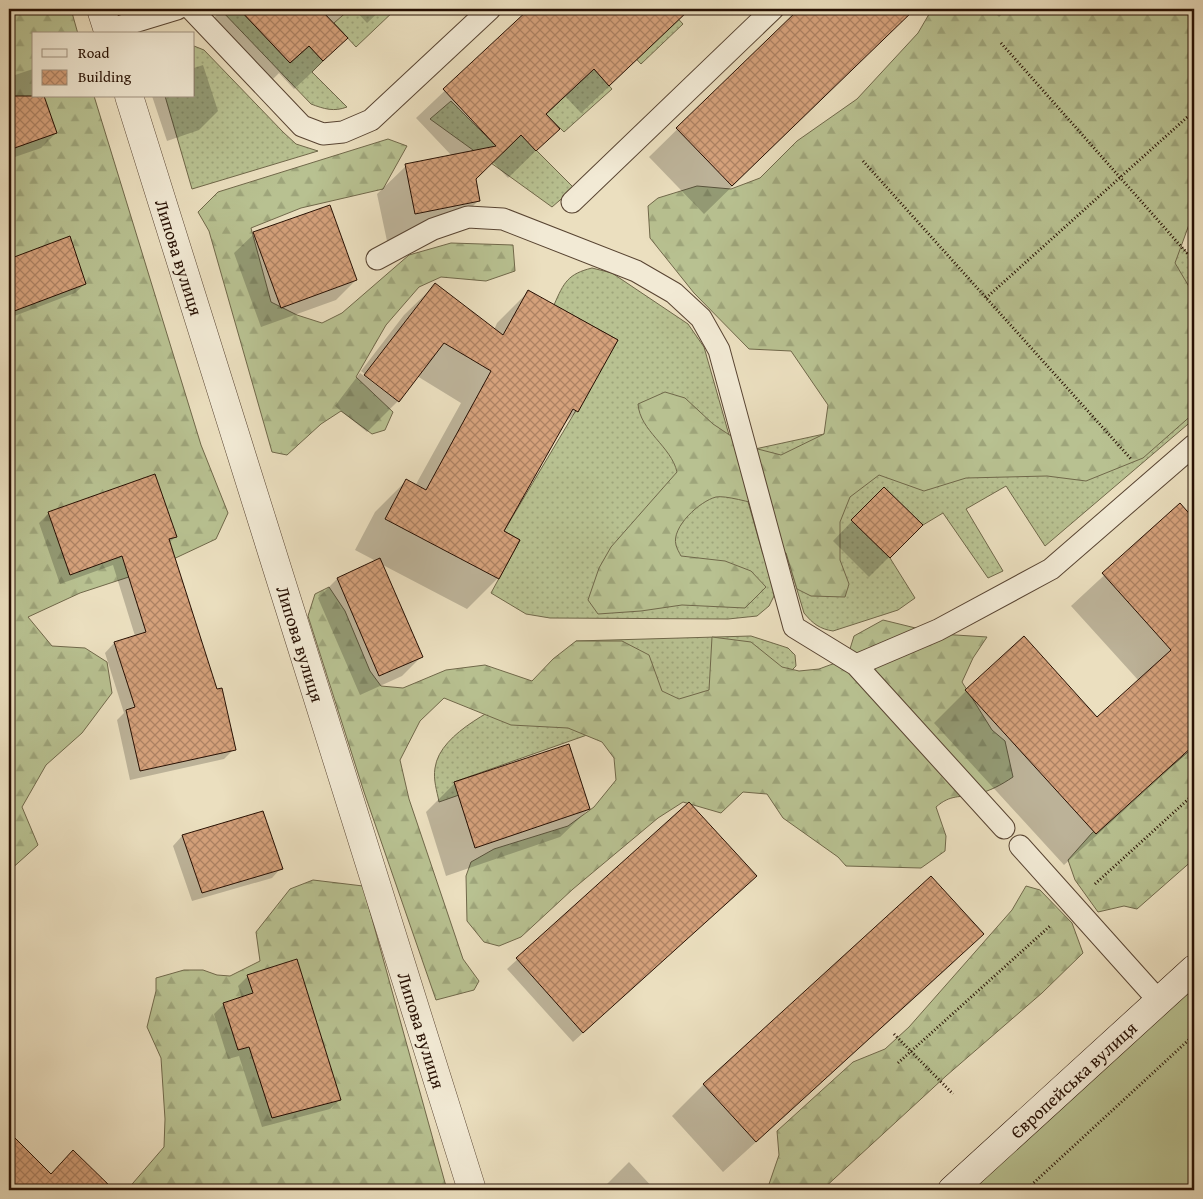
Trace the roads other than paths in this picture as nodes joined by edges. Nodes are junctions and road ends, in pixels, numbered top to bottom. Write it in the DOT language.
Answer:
graph roads {
  1 [pos="178,9"];
  2 [pos="191,9"];
  3 [pos="490,9"];
  4 [pos="773,9"];
  5 [pos="106,24"];
  6 [pos="130,98"];
  7 [pos="572,202"];
  8 [pos="377,259"];
  9 [pos="1194,445"];
  10 [pos="856,665"];
  11 [pos="1004,828"];
  12 [pos="1020,846"];
  13 [pos="1194,969"];
  14 [pos="1159,1001"];
  15 [pos="472,1190"];
  16 [pos="952,1190"];
  1 -- 5 [label="lane"];
  2 -- 3 [label="lane"];
  4 -- 7 [label="lane"];
  6 -- 15 [label="street, Липова вулиця"];
  8 -- 10 [label="lane"];
  9 -- 10 [label="lane"];
  10 -- 11 [label="lane"];
  12 -- 14 [label="lane"];
  13 -- 14 [label="street, Європейська вулиця"];
  14 -- 16 [label="street, Європейська вулиця"];
}
